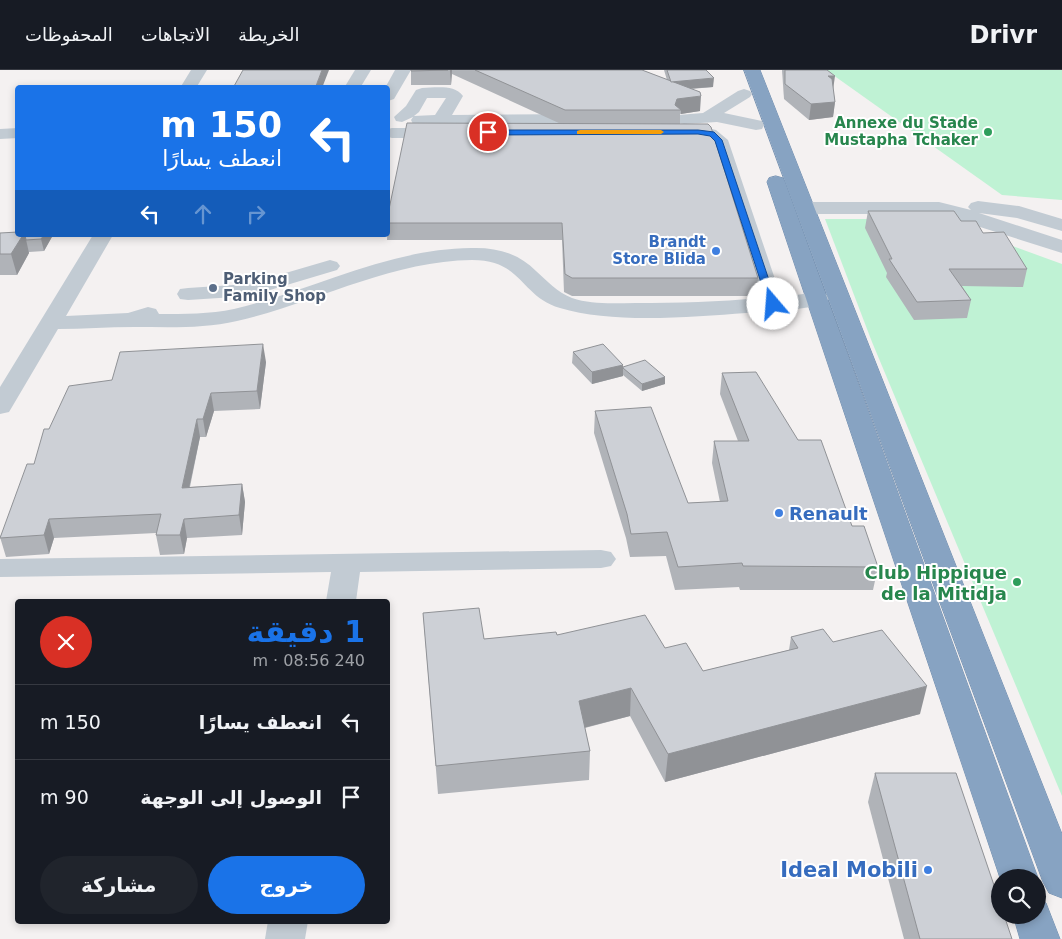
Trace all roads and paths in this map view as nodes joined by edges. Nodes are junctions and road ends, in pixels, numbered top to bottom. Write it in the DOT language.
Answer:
graph roads {
  1 [pos="199,70"];
  2 [pos="363,70"];
  3 [pos="404,70"];
  4 [pos="744,78"];
  5 [pos="190,85"];
  6 [pos="354,85"];
  7 [pos="390,93"];
  8 [pos="709,116"];
  9 [pos="396,120"];
  10 [pos="440,120"];
  11 [pos="756,125"];
  12 [pos="15,133"];
  13 [pos="0,134"];
  14 [pos="930,207"];
  15 [pos="806,208"];
  16 [pos="1062,225"];
  17 [pos="102,237"];
  18 [pos="1062,247"];
  19 [pos="331,266"];
  20 [pos="188,294"];
  21 [pos="818,299"];
  22 [pos="773,304"];
  23 [pos="156,311"];
  24 [pos="131,320"];
  25 [pos="51,323"];
  26 [pos="0,407"];
  27 [pos="601,559"];
  28 [pos="347,564"];
  29 [pos="0,568"];
  30 [pos="341,599"];
  31 [pos="1016,869"];
  32 [pos="1062,882"];
  33 [pos="288,924"];
  34 [pos="1035,924"];
  35 [pos="285,939"];
  36 [pos="1040,939"];
  1 -- 5 [label="street"];
  2 -- 6 [label="street"];
  3 -- 7 [label="street"];
  4 -- 8 [label="street"];
  4 -- 11 [label="highway"];
  4 -- 15 [label="highway"];
  8 -- 11 [label="street"];
  8 -- 22 [label="street"];
  9 -- 10 [label="street"];
  9 -- 10 [label="street"];
  9 -- 10 [label="street"];
  11 -- 21 [label="highway"];
  12 -- 13 [label="street"];
  14 -- 15 [label="street"];
  14 -- 16 [label="street"];
  14 -- 18 [label="street"];
  15 -- 32 [label="highway"];
  17 -- 25 [label="street"];
  19 -- 20 [label="street"];
  21 -- 22 [label="street"];
  21 -- 31 [label="highway"];
  22 -- 24 [label="street"];
  23 -- 24 [label="street"];
  24 -- 25 [label="street"];
  25 -- 26 [label="street"];
  27 -- 28 [label="street"];
  28 -- 29 [label="street"];
  28 -- 30 [label="street"];
  33 -- 35 [label="street"];
  34 -- 36 [label="highway"];
}
